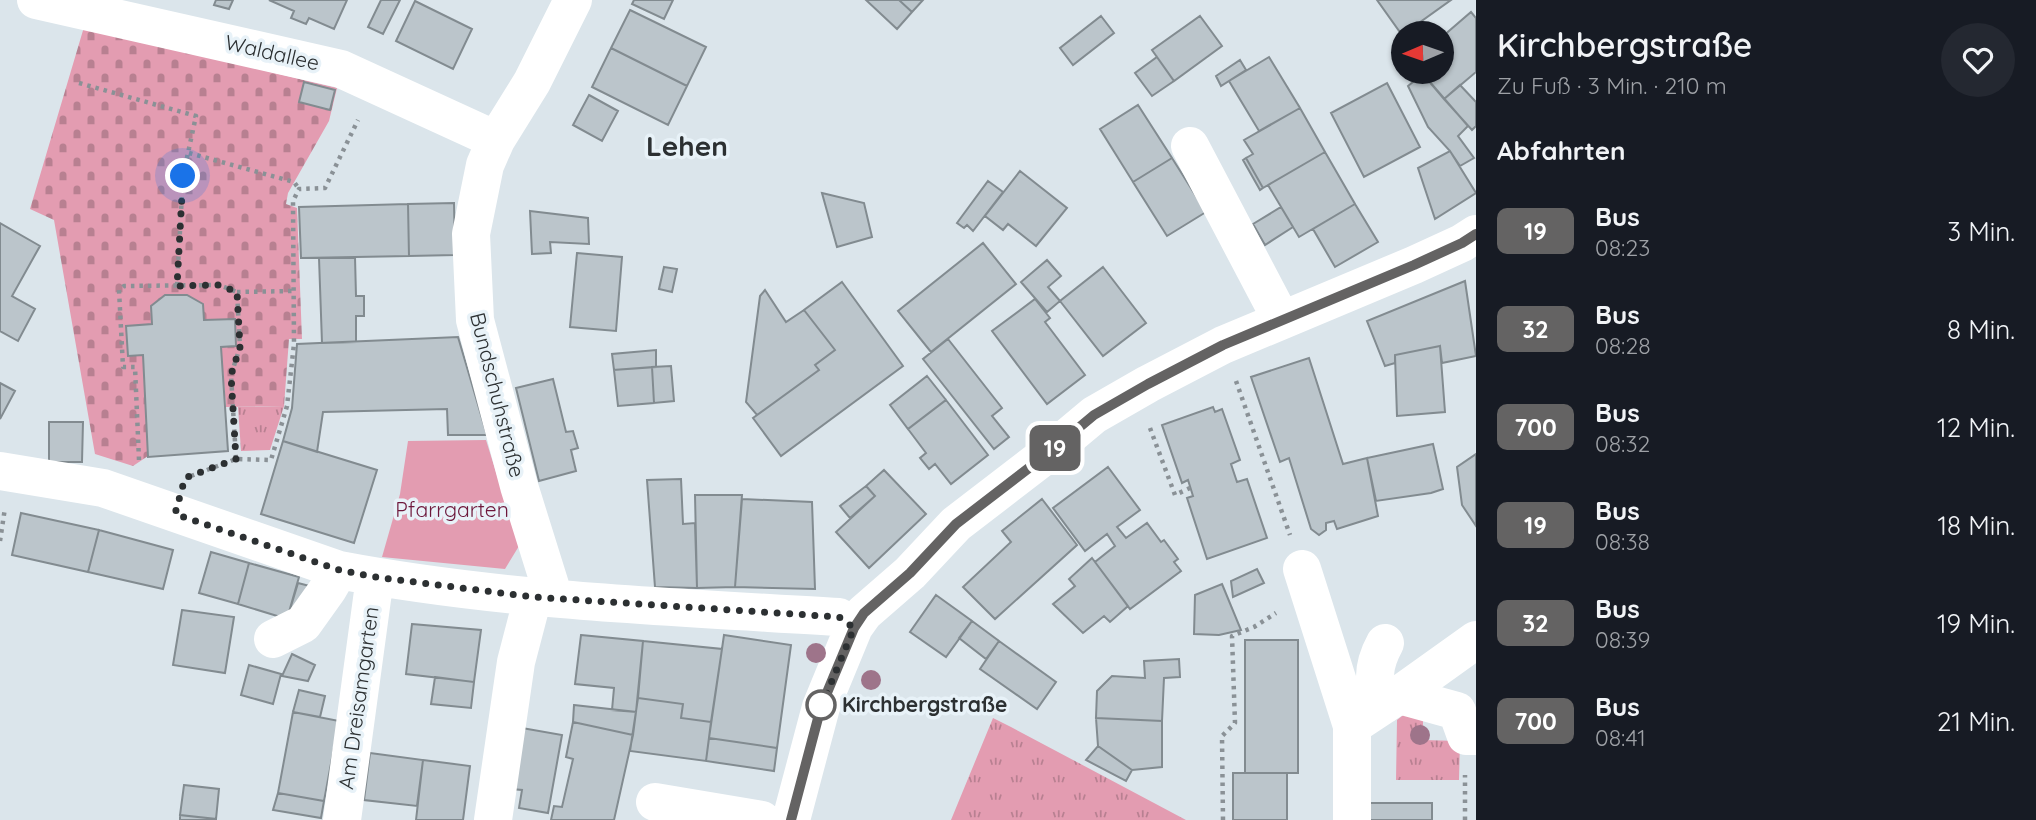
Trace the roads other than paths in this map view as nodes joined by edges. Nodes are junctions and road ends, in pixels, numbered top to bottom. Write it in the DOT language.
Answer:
graph roads {
  1 [pos="36,0"];
  2 [pos="573,0"];
  3 [pos="496,140"];
  4 [pos="1190,146"];
  5 [pos="1476,234"];
  6 [pos="1281,319"];
  7 [pos="0,471"];
  8 [pos="339,570"];
  9 [pos="375,577"];
  10 [pos="1306,580"];
  11 [pos="543,597"];
  12 [pos="854,628"];
  13 [pos="273,639"];
  14 [pos="1476,640"];
  15 [pos="1385,643"];
  16 [pos="1391,700"];
  17 [pos="1352,726"];
  18 [pos="1476,736"];
  19 [pos="655,802"];
  20 [pos="342,820"];
  21 [pos="493,820"];
  22 [pos="762,820"];
  23 [pos="792,820"];
  24 [pos="1352,820"];
  1 -- 3 [label="street, Waldallee"];
  2 -- 3 [label="street, Bundschuhstraße"];
  3 -- 11 [label="street, Bundschuhstraße"];
  4 -- 6 [label="street"];
  5 -- 6 [label="street"];
  6 -- 12 [label="street"];
  7 -- 8 [label="street"];
  8 -- 9 [label="street"];
  8 -- 13 [label="street"];
  9 -- 11 [label="street"];
  9 -- 20 [label="street, Am Dreisamgarten"];
  10 -- 17 [label="street"];
  11 -- 12 [label="street"];
  11 -- 21 [label="street"];
  12 -- 23 [label="street"];
  14 -- 16 [label="street"];
  15 -- 16 [label="street"];
  16 -- 17 [label="street"];
  16 -- 18 [label="street"];
  17 -- 24 [label="street"];
  19 -- 22 [label="street"];
}
